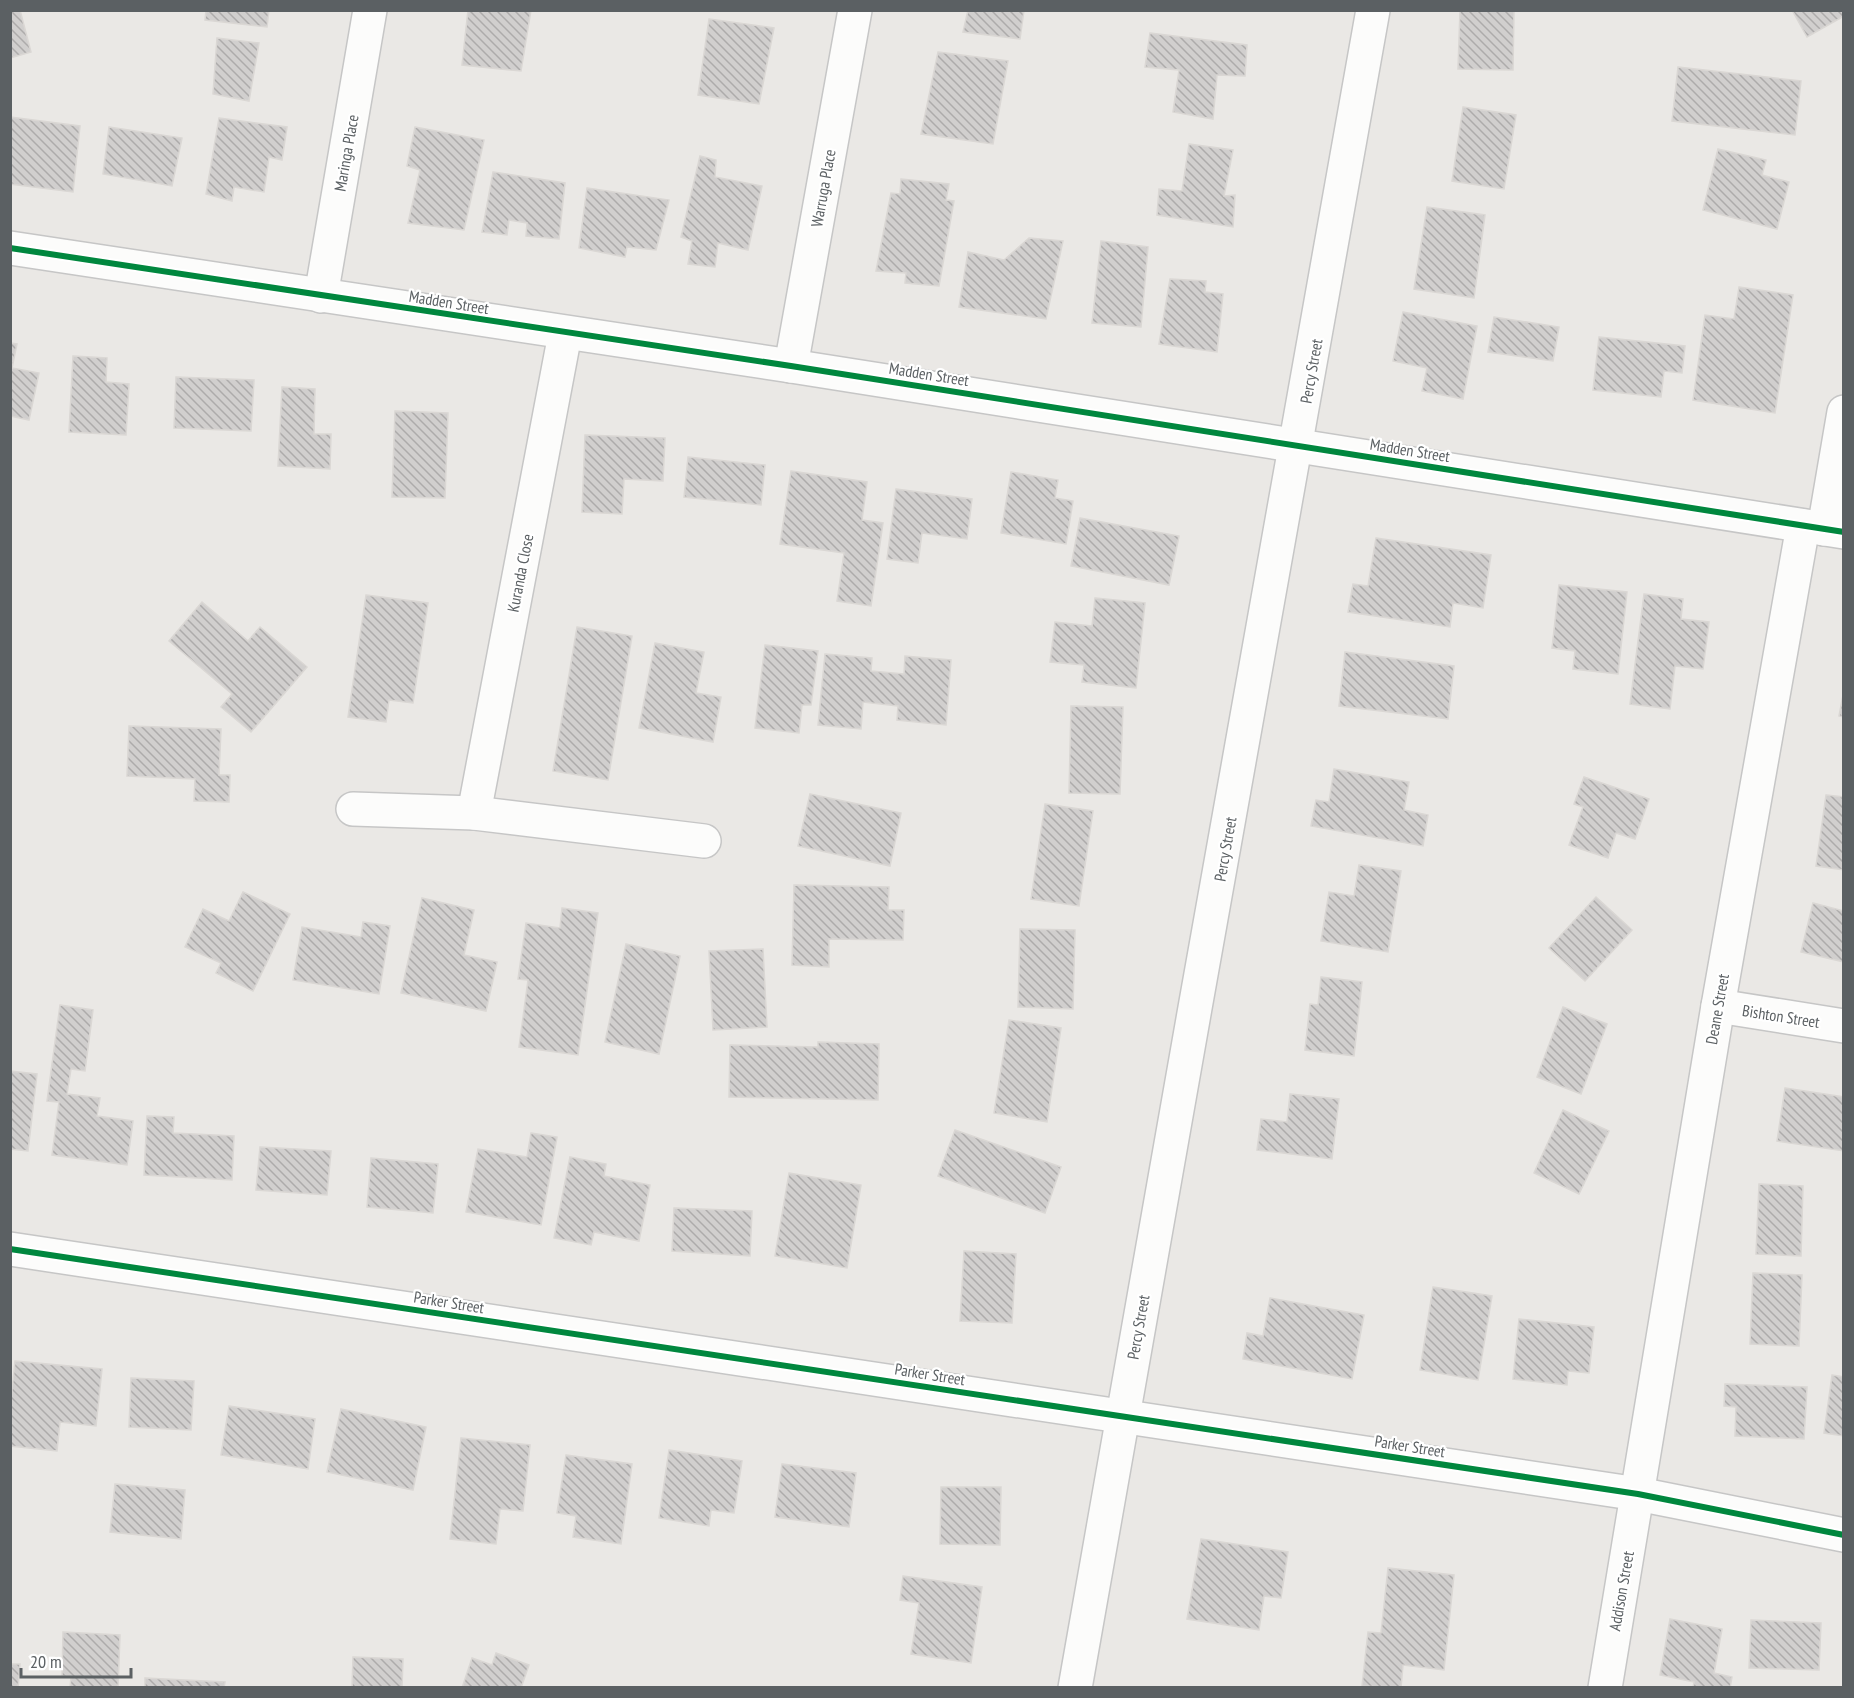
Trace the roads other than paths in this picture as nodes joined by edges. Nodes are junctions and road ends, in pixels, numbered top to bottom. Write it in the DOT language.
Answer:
graph roads {
  1 [pos="370,10"];
  2 [pos="855,10"];
  3 [pos="1373,10"];
  4 [pos="10,248"];
  5 [pos="321,296"];
  6 [pos="565,334"];
  7 [pos="791,366"];
  8 [pos="1844,412"];
  9 [pos="1298,446"];
  10 [pos="1824,529"];
  11 [pos="352,809"];
  12 [pos="474,813"];
  13 [pos="704,841"];
  14 [pos="1718,1006"];
  15 [pos="1844,1026"];
  16 [pos="10,1249"];
  17 [pos="1122,1416"];
  18 [pos="1638,1494"];
  19 [pos="1844,1535"];
  20 [pos="1075,1688"];
  21 [pos="1605,1688"];
  1 -- 5 [label="street, Maringa Place"];
  2 -- 7 [label="street, Warruga Place"];
  3 -- 9 [label="street, Percy Street"];
  4 -- 5 [label="street, Madden Street"];
  5 -- 6 [label="street, Madden Street"];
  6 -- 7 [label="street, Madden Street"];
  6 -- 12 [label="street, Kuranda Close"];
  7 -- 9 [label="street, Madden Street"];
  8 -- 10 [label="street, Deane Street"];
  9 -- 10 [label="street, Madden Street"];
  9 -- 17 [label="street, Percy Street"];
  10 -- 14 [label="street, Deane Street"];
  11 -- 12 [label="street"];
  12 -- 13 [label="street"];
  14 -- 15 [label="street, Bishton Street"];
  14 -- 18 [label="street, Deane Street"];
  16 -- 17 [label="street, Parker Street"];
  17 -- 18 [label="street, Parker Street"];
  17 -- 20 [label="street, Percy Street"];
  18 -- 19 [label="street, Parker Street"];
  18 -- 21 [label="street, Addison Street"];
}
